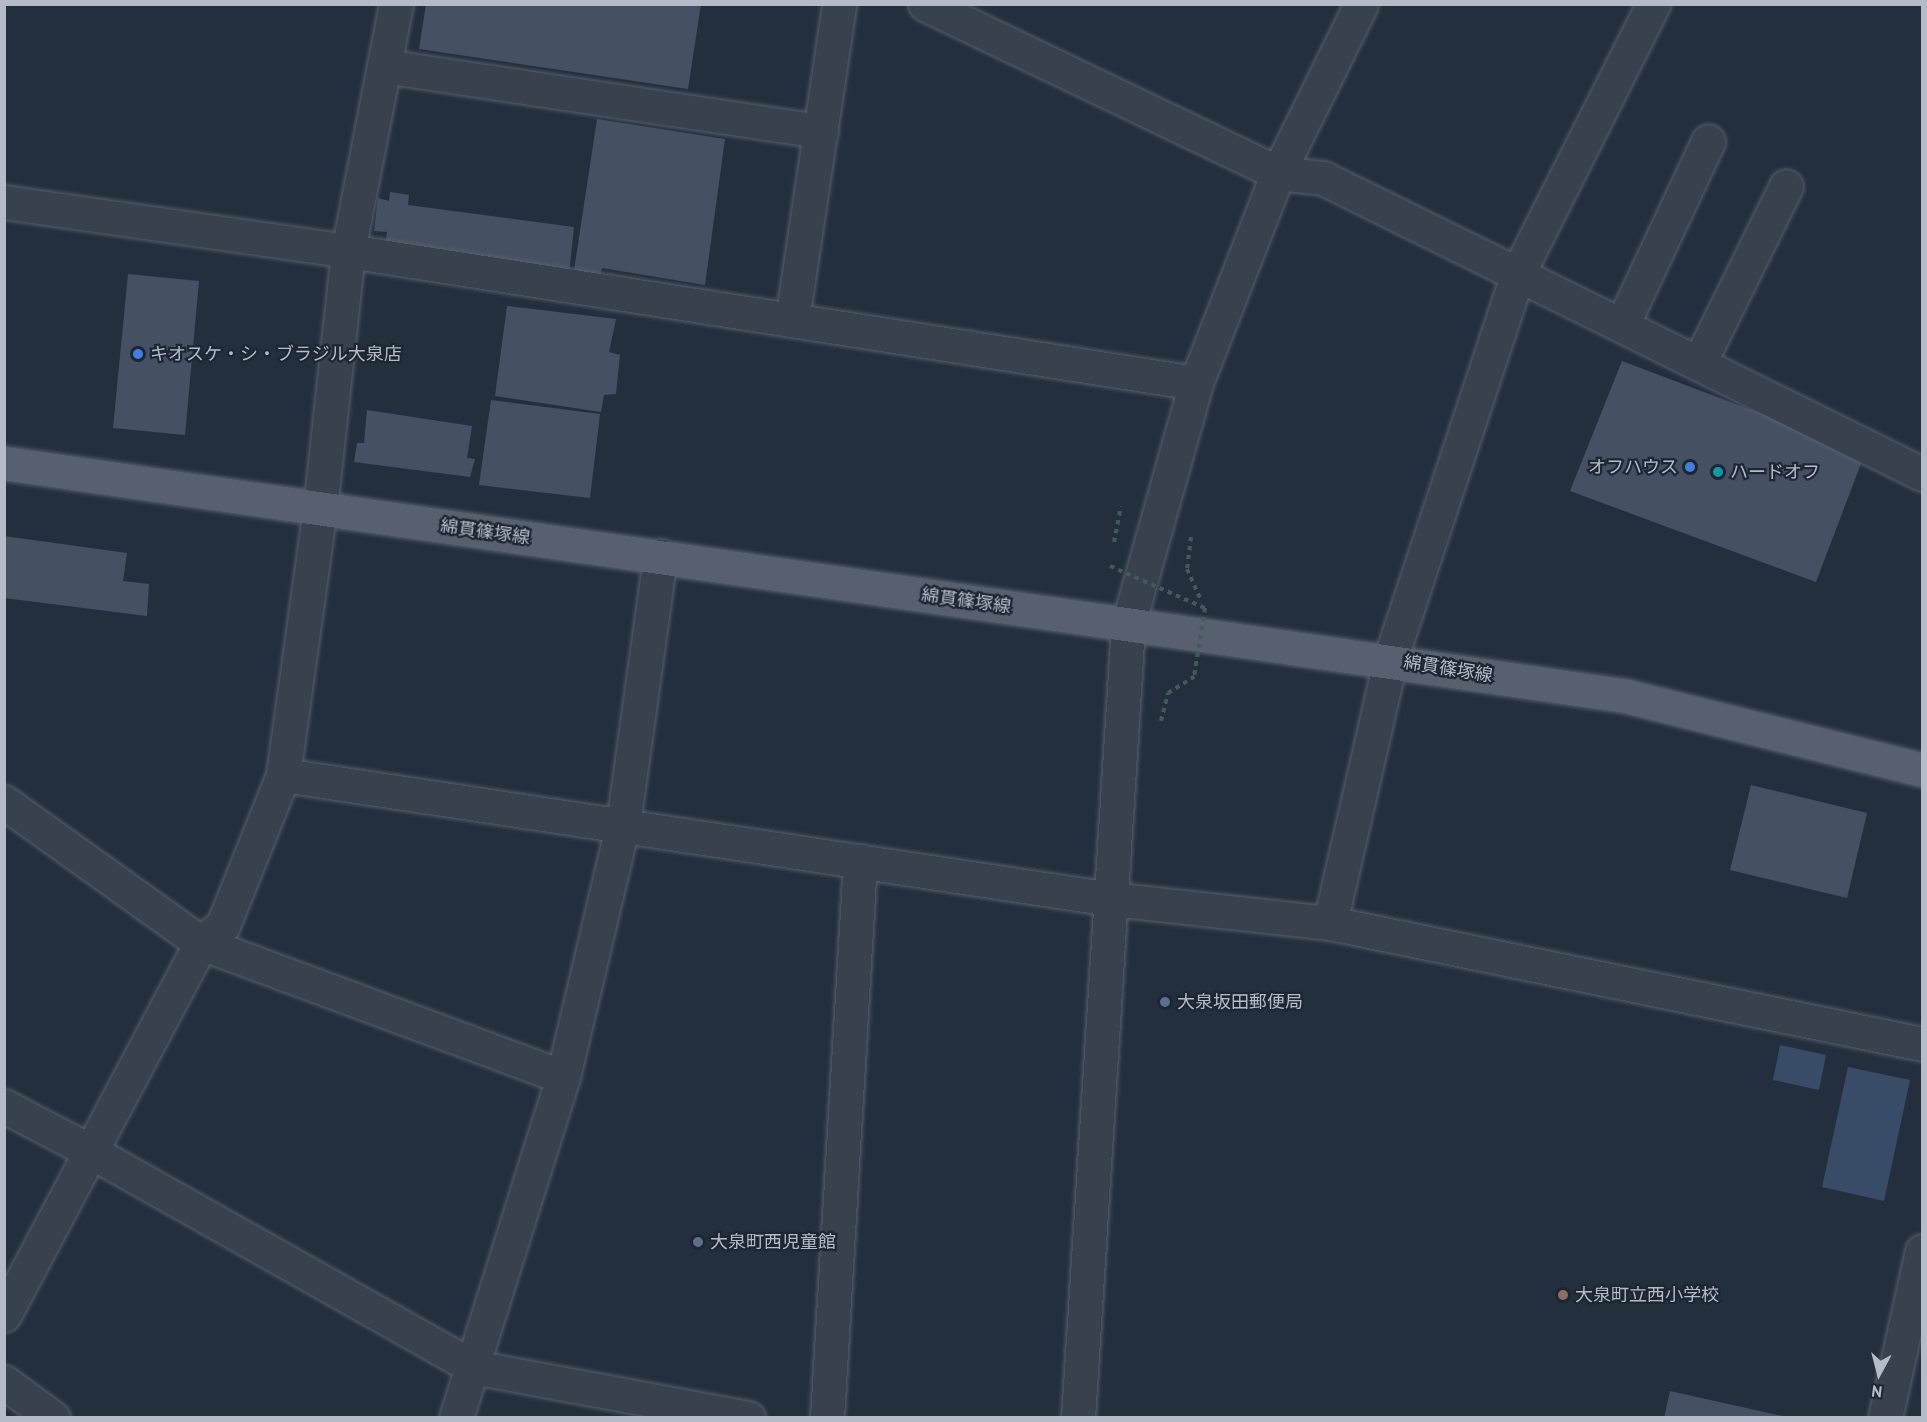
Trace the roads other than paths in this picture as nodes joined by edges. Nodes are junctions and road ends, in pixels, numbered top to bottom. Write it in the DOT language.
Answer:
graph roads {
  1 [pos="396,4"];
  2 [pos="839,4"];
  3 [pos="925,4"];
  4 [pos="1361,4"];
  5 [pos="1653,4"];
  6 [pos="384,66"];
  7 [pos="820,131"];
  8 [pos="1708,141"];
  9 [pos="1278,173"];
  10 [pos="1786,186"];
  11 [pos="4,202"];
  12 [pos="348,251"];
  13 [pos="1518,273"];
  14 [pos="792,320"];
  15 [pos="1622,325"];
  16 [pos="1699,363"];
  17 [pos="1196,383"];
  18 [pos="4,463"];
  19 [pos="1923,474"];
  20 [pos="320,509"];
  21 [pos="660,556"];
  22 [pos="1128,625"];
  23 [pos="1390,660"];
  24 [pos="1923,770"];
  25 [pos="283,775"];
  26 [pos="4,802"];
  27 [pos="623,824"];
  28 [pos="860,861"];
  29 [pos="1111,899"];
  30 [pos="1330,923"];
  31 [pos="201,943"];
  32 [pos="1923,1044"];
  33 [pos="563,1077"];
  34 [pos="4,1106"];
  35 [pos="90,1151"];
  36 [pos="1923,1251"];
  37 [pos="4,1315"];
  38 [pos="473,1367"];
  39 [pos="4,1382"];
  40 [pos="42,1414"];
  41 [pos="456,1418"];
  42 [pos="748,1418"];
  43 [pos="827,1418"];
  44 [pos="1078,1418"];
  45 [pos="1885,1418"];
  1 -- 6 [label="street"];
  2 -- 7 [label="street"];
  3 -- 9 [label="street"];
  4 -- 9 [label="street"];
  5 -- 13 [label="street"];
  6 -- 7 [label="street"];
  6 -- 12 [label="street"];
  7 -- 14 [label="street"];
  8 -- 15 [label="street"];
  9 -- 13 [label="street"];
  9 -- 17 [label="street"];
  10 -- 16 [label="street"];
  11 -- 12 [label="street"];
  12 -- 14 [label="street"];
  12 -- 20 [label="street"];
  13 -- 15 [label="street"];
  13 -- 23 [label="street"];
  14 -- 17 [label="street"];
  15 -- 16 [label="street"];
  16 -- 19 [label="street"];
  17 -- 22 [label="street"];
  18 -- 20 [label="main road, 綿貫篠塚線"];
  20 -- 21 [label="main road, 綿貫篠塚線"];
  20 -- 25 [label="street"];
  21 -- 22 [label="main road, 綿貫篠塚線"];
  21 -- 27 [label="street"];
  22 -- 23 [label="main road, 綿貫篠塚線"];
  22 -- 29 [label="street"];
  23 -- 24 [label="main road, 綿貫篠塚線"];
  23 -- 30 [label="street"];
  25 -- 27 [label="street"];
  25 -- 31 [label="street"];
  26 -- 31 [label="street"];
  27 -- 28 [label="street"];
  27 -- 33 [label="street"];
  28 -- 29 [label="street"];
  28 -- 43 [label="street"];
  29 -- 30 [label="street"];
  29 -- 44 [label="street"];
  30 -- 32 [label="street"];
  31 -- 33 [label="street"];
  31 -- 35 [label="street"];
  33 -- 38 [label="street"];
  34 -- 35 [label="street"];
  35 -- 37 [label="street"];
  35 -- 38 [label="street"];
  36 -- 45 [label="street"];
  38 -- 41 [label="street"];
  38 -- 42 [label="street"];
  39 -- 40 [label="street"];
}
